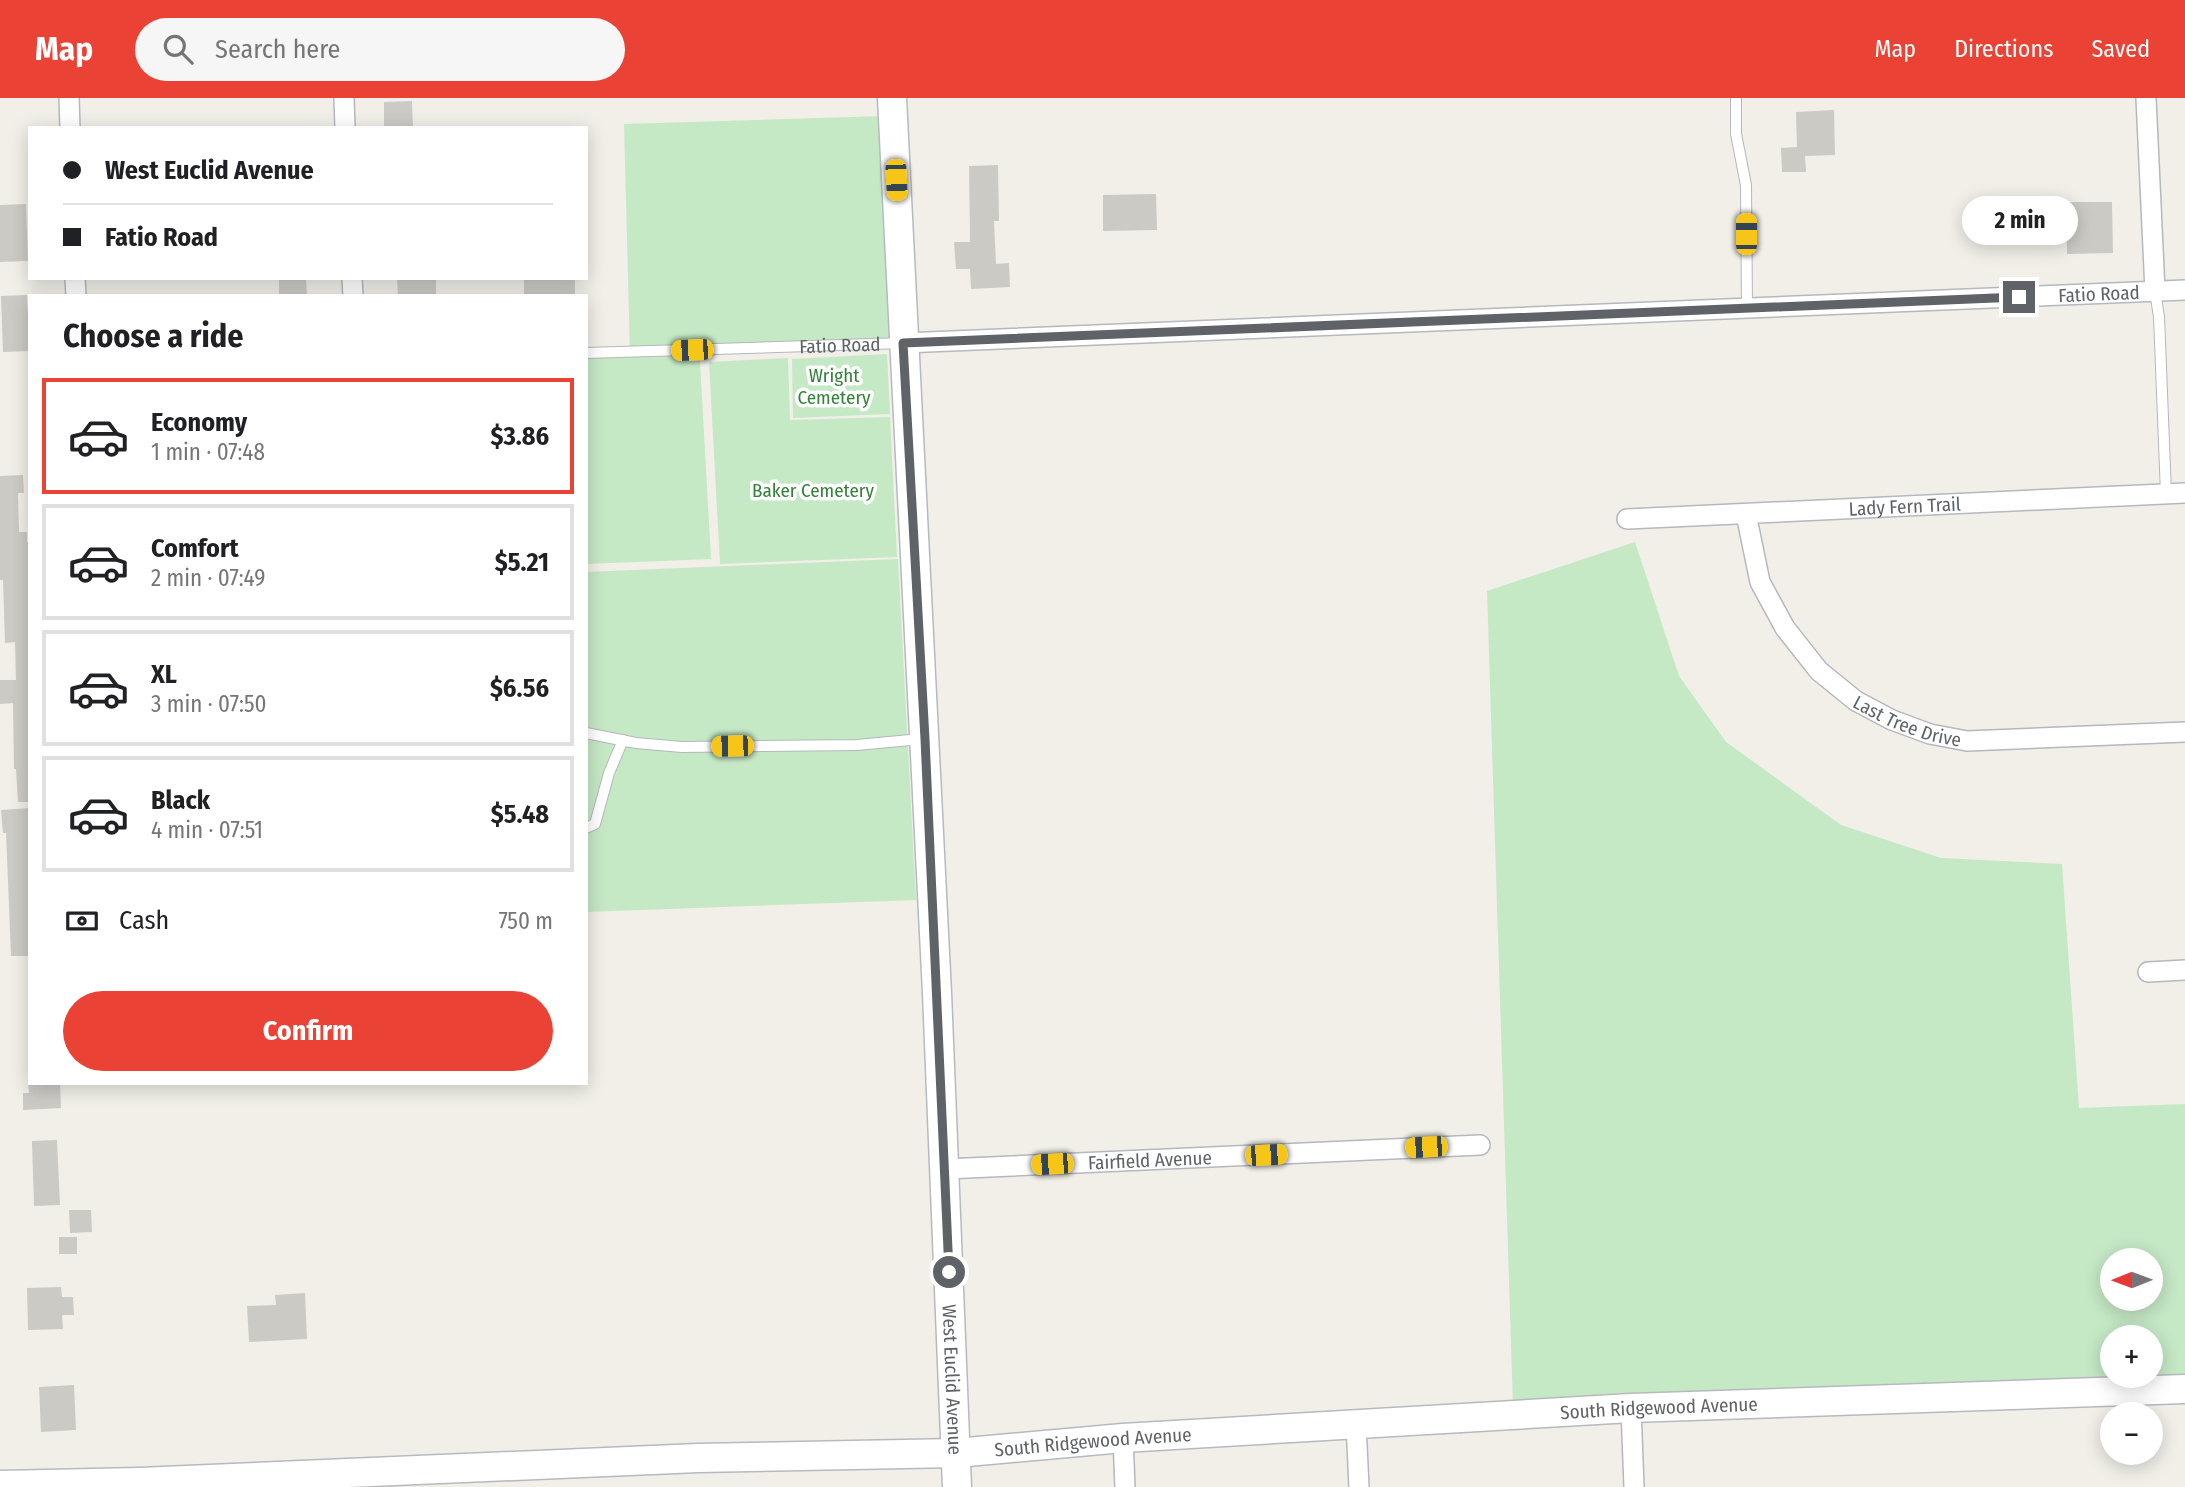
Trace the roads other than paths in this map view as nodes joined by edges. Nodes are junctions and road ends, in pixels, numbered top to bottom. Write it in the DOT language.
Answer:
graph roads {
  1 [pos="69,98"];
  2 [pos="344,98"];
  3 [pos="892,98"];
  4 [pos="1735,98"];
  5 [pos="2146,98"];
  6 [pos="70,126"];
  7 [pos="345,126"];
  8 [pos="2185,290"];
  9 [pos="2155,291"];
  10 [pos="1747,309"];
  11 [pos="903,343"];
  12 [pos="588,353"];
  13 [pos="2176,493"];
  14 [pos="1745,513"];
  15 [pos="1627,519"];
  16 [pos="2185,732"];
  17 [pos="588,733"];
  18 [pos="925,739"];
  19 [pos="622,740"];
  20 [pos="588,827"];
  21 [pos="2185,970"];
  22 [pos="2148,972"];
  23 [pos="1480,1145"];
  24 [pos="945,1169"];
  25 [pos="2185,1389"];
  26 [pos="1631,1408"];
  27 [pos="1356,1424"];
  28 [pos="1123,1438"];
  29 [pos="956,1453"];
  30 [pos="12,1485"];
  31 [pos="139,1485"];
  32 [pos="957,1487"];
  33 [pos="1125,1487"];
  34 [pos="1359,1487"];
  35 [pos="1634,1487"];
  1 -- 6 [label="street"];
  2 -- 7 [label="street"];
  3 -- 11 [label="street, West Euclid Avenue"];
  4 -- 10 [label="lane"];
  5 -- 9 [label="street"];
  8 -- 9 [label="street, Fatio Road"];
  9 -- 10 [label="street, Fatio Road"];
  9 -- 13 [label="lane"];
  10 -- 11 [label="street, Fatio Road"];
  11 -- 12 [label="lane, Fatio Road"];
  11 -- 18 [label="street, West Euclid Avenue"];
  13 -- 14 [label="street, Lady Fern Trail"];
  14 -- 15 [label="street, Lady Fern Trail"];
  14 -- 16 [label="street, Last Tree Drive"];
  17 -- 19 [label="lane"];
  18 -- 19 [label="lane"];
  18 -- 24 [label="street, West Euclid Avenue"];
  19 -- 20 [label="lane"];
  21 -- 22 [label="street"];
  23 -- 24 [label="street, Fairfield Avenue"];
  24 -- 29 [label="street, West Euclid Avenue"];
  25 -- 26 [label="street, South Ridgewood Avenue"];
  26 -- 27 [label="street, South Ridgewood Avenue"];
  26 -- 35 [label="street"];
  27 -- 28 [label="street, South Ridgewood Avenue"];
  27 -- 34 [label="street"];
  28 -- 29 [label="street, South Ridgewood Avenue"];
  28 -- 33 [label="street"];
  29 -- 31 [label="street, South Ridgewood Avenue"];
  29 -- 32 [label="street, West Euclid Avenue"];
  30 -- 31 [label="street, South Ridgewood Avenue"];
}
